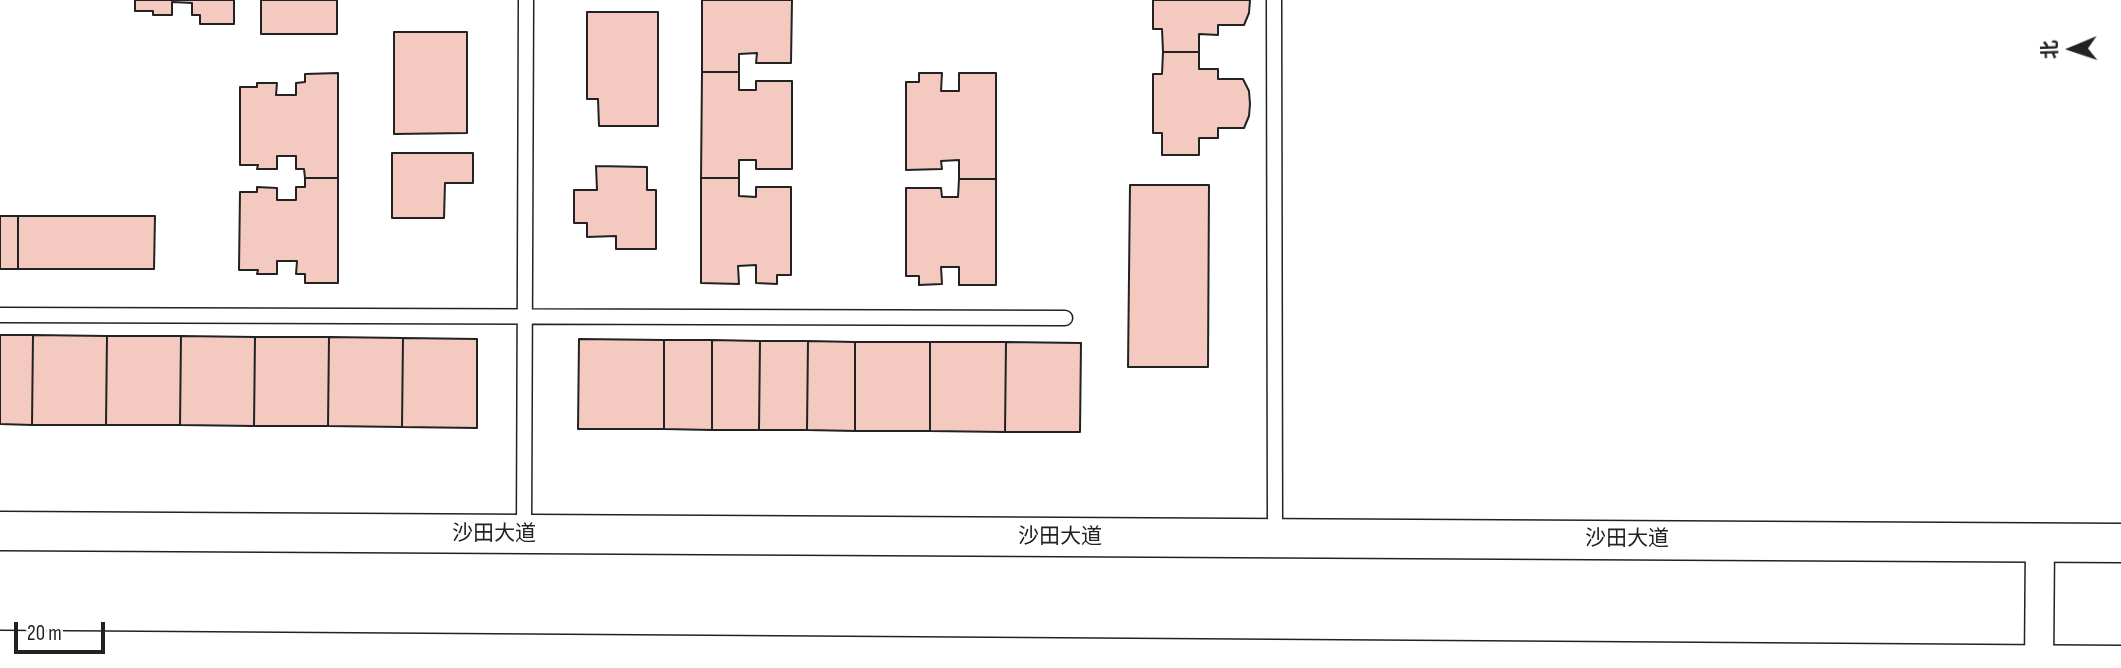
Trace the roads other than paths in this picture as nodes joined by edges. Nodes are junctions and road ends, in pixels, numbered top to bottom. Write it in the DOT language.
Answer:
graph roads {
  1 [pos="526,0"];
  2 [pos="1274,0"];
  3 [pos="0,315"];
  4 [pos="525,316"];
  5 [pos="1065,318"];
  6 [pos="0,531"];
  7 [pos="524,536"];
  8 [pos="1275,539"];
  9 [pos="2040,542"];
  10 [pos="2121,543"];
  11 [pos="0,650"];
  12 [pos="321,652"];
  13 [pos="537,654"];
  14 [pos="80,659"];
  15 [pos="2121,665"];
  16 [pos="2039,666"];
  17 [pos="364,668"];
  18 [pos="493,668"];
  1 -- 4 [label="lane"];
  2 -- 8 [label="lane"];
  3 -- 4 [label="lane"];
  4 -- 5 [label="lane"];
  4 -- 7 [label="lane"];
  6 -- 7 [label="main road, 沙田大道"];
  7 -- 8 [label="main road, 沙田大道"];
  8 -- 9 [label="main road, 沙田大道"];
  9 -- 10 [label="main road, 沙田大道"];
  9 -- 16 [label="street"];
  11 -- 14 [label="main road"];
  12 -- 13 [label="main road"];
  12 -- 14 [label="main road"];
  12 -- 17 [label="lane"];
  13 -- 16 [label="main road"];
  13 -- 18 [label="lane"];
  15 -- 16 [label="main road"];
}
